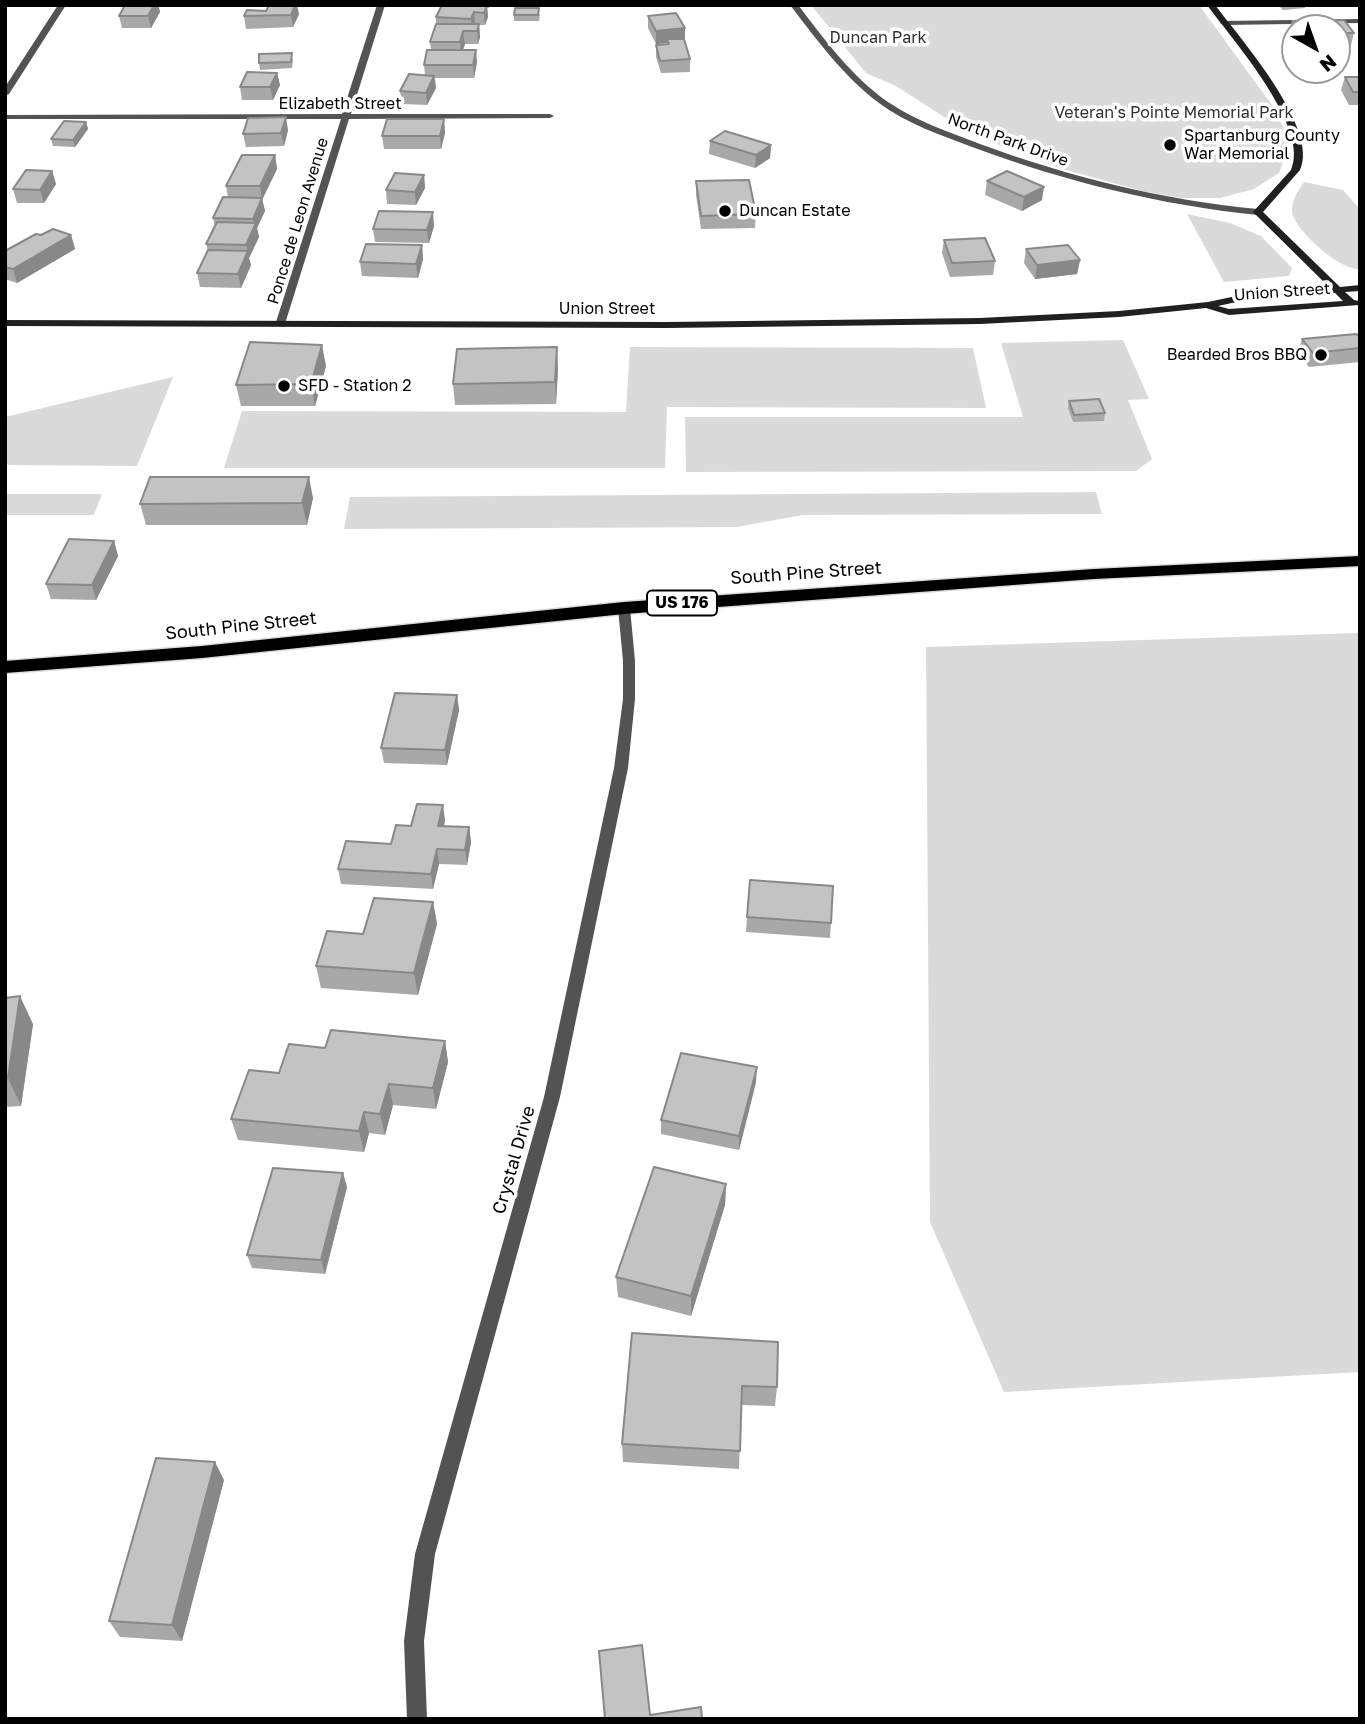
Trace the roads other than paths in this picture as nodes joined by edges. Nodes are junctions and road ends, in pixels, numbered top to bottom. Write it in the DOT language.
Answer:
graph roads {
  1 [pos="62,5"];
  2 [pos="381,5"];
  3 [pos="794,5"];
  4 [pos="1211,5"];
  5 [pos="1360,21"];
  6 [pos="1224,23"];
  7 [pos="5,94"];
  8 [pos="5,117"];
  9 [pos="550,117"];
  10 [pos="345,118"];
  11 [pos="1258,212"];
  12 [pos="1360,288"];
  13 [pos="1335,290"];
  14 [pos="1356,303"];
  15 [pos="1208,305"];
  16 [pos="5,323"];
  17 [pos="280,325"];
  18 [pos="1360,561"];
  19 [pos="624,608"];
  20 [pos="5,667"];
  21 [pos="417,1719"];
  1 -- 7 [label="street"];
  2 -- 10 [label="street, Ponce de Leon Avenue"];
  3 -- 11 [label="street, North Park Drive"];
  4 -- 6 [label="main road"];
  5 -- 6 [label="street"];
  6 -- 11 [label="main road"];
  8 -- 10 [label="street, Elizabeth Street"];
  9 -- 10 [label="street, Elizabeth Street"];
  10 -- 17 [label="street, Ponce de Leon Avenue"];
  11 -- 13 [label="main road"];
  12 -- 13 [label="main road, Union Street"];
  13 -- 14 [label="main road"];
  13 -- 15 [label="main road, Union Street"];
  14 -- 15 [label="main road, Union Street"];
  15 -- 17 [label="main road, Union Street"];
  16 -- 17 [label="main road, Union Street"];
  18 -- 19 [label="highway, South Pine Street / US 176"];
  19 -- 20 [label="highway, South Pine Street / US 176"];
  19 -- 21 [label="street, Crystal Drive"];
}
